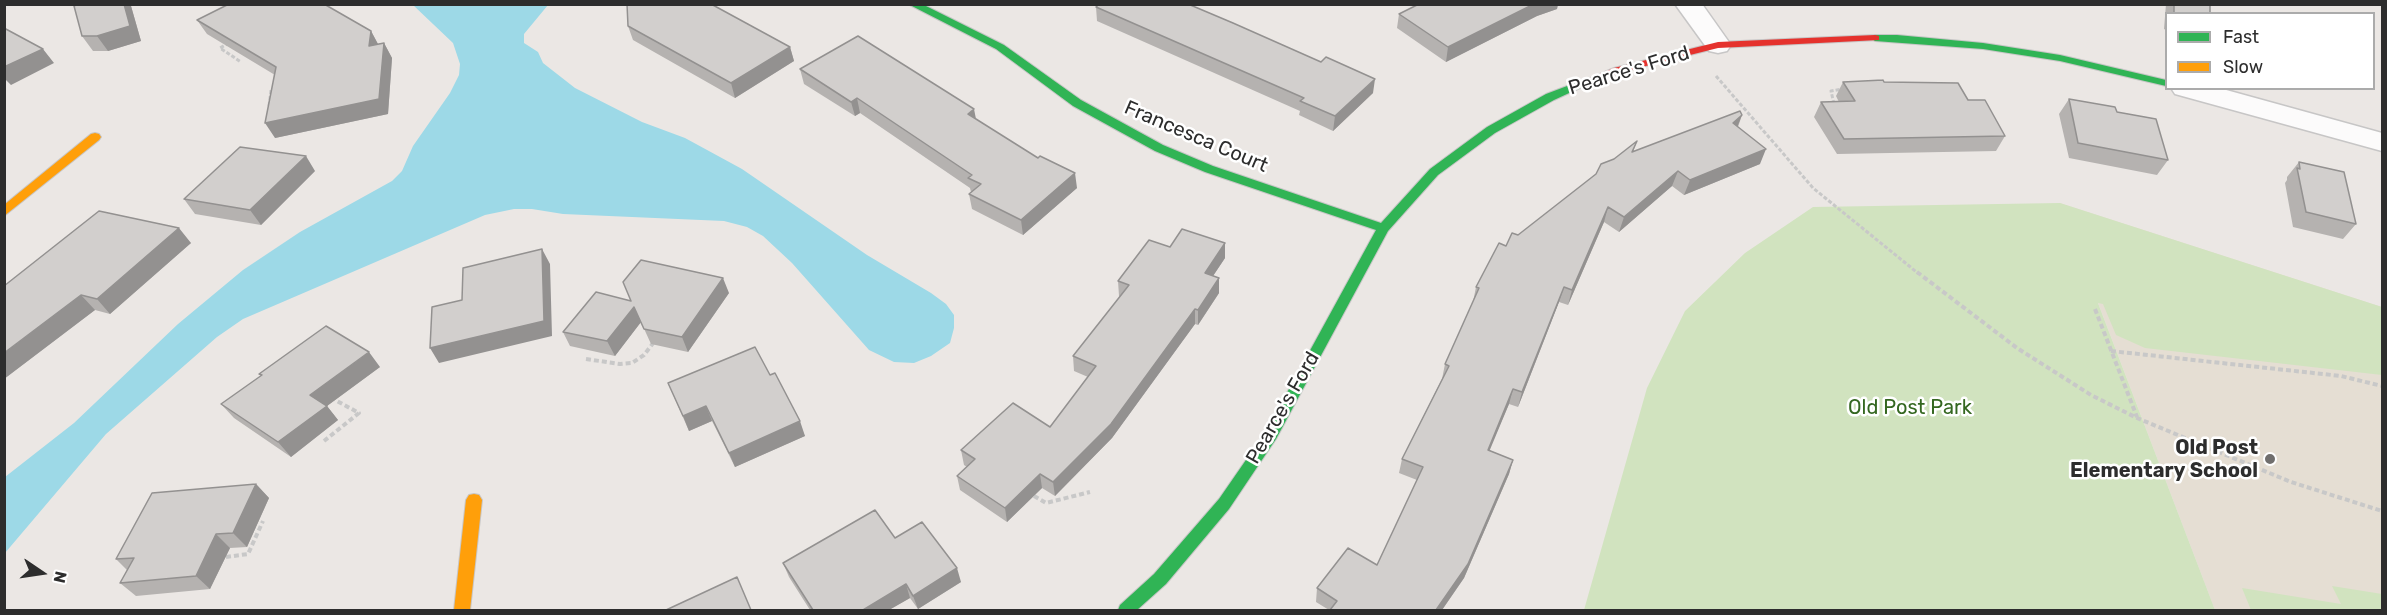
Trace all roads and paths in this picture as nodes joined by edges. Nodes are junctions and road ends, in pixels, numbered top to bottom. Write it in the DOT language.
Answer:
graph roads {
  1 [pos="913,4"];
  2 [pos="1688,4"];
  3 [pos="230,43"];
  4 [pos="1718,45"];
  5 [pos="241,62"];
  6 [pos="1715,74"];
  7 [pos="2165,83"];
  8 [pos="1845,88"];
  9 [pos="271,90"];
  10 [pos="2192,90"];
  11 [pos="1835,105"];
  12 [pos="268,116"];
  13 [pos="95,137"];
  14 [pos="2382,142"];
  15 [pos="4,212"];
  16 [pos="1383,228"];
  17 [pos="2095,309"];
  18 [pos="658,336"];
  19 [pos="2111,351"];
  20 [pos="586,359"];
  21 [pos="2382,386"];
  22 [pos="335,400"];
  23 [pos="2137,418"];
  24 [pos="324,441"];
  25 [pos="1090,492"];
  26 [pos="1034,496"];
  27 [pos="474,500"];
  28 [pos="2382,511"];
  29 [pos="263,521"];
  30 [pos="226,556"];
  31 [pos="462,610"];
  32 [pos="1126,610"];
  1 -- 16 [label="street, Francesca Court"];
  2 -- 4 [label="street"];
  3 -- 5 [label="path"];
  4 -- 7 [label="street, Pearce's Ford"];
  4 -- 16 [label="street, Pearce's Ford"];
  6 -- 23 [label="path"];
  8 -- 11 [label="path"];
  9 -- 12 [label="path"];
  10 -- 14 [label="street"];
  13 -- 15 [label="street"];
  16 -- 32 [label="street, Pearce's Ford"];
  17 -- 19 [label="path"];
  18 -- 20 [label="path"];
  19 -- 21 [label="path"];
  19 -- 23 [label="path"];
  22 -- 24 [label="path"];
  23 -- 28 [label="path"];
  25 -- 26 [label="path"];
  27 -- 31 [label="street"];
  29 -- 30 [label="path"];
}
